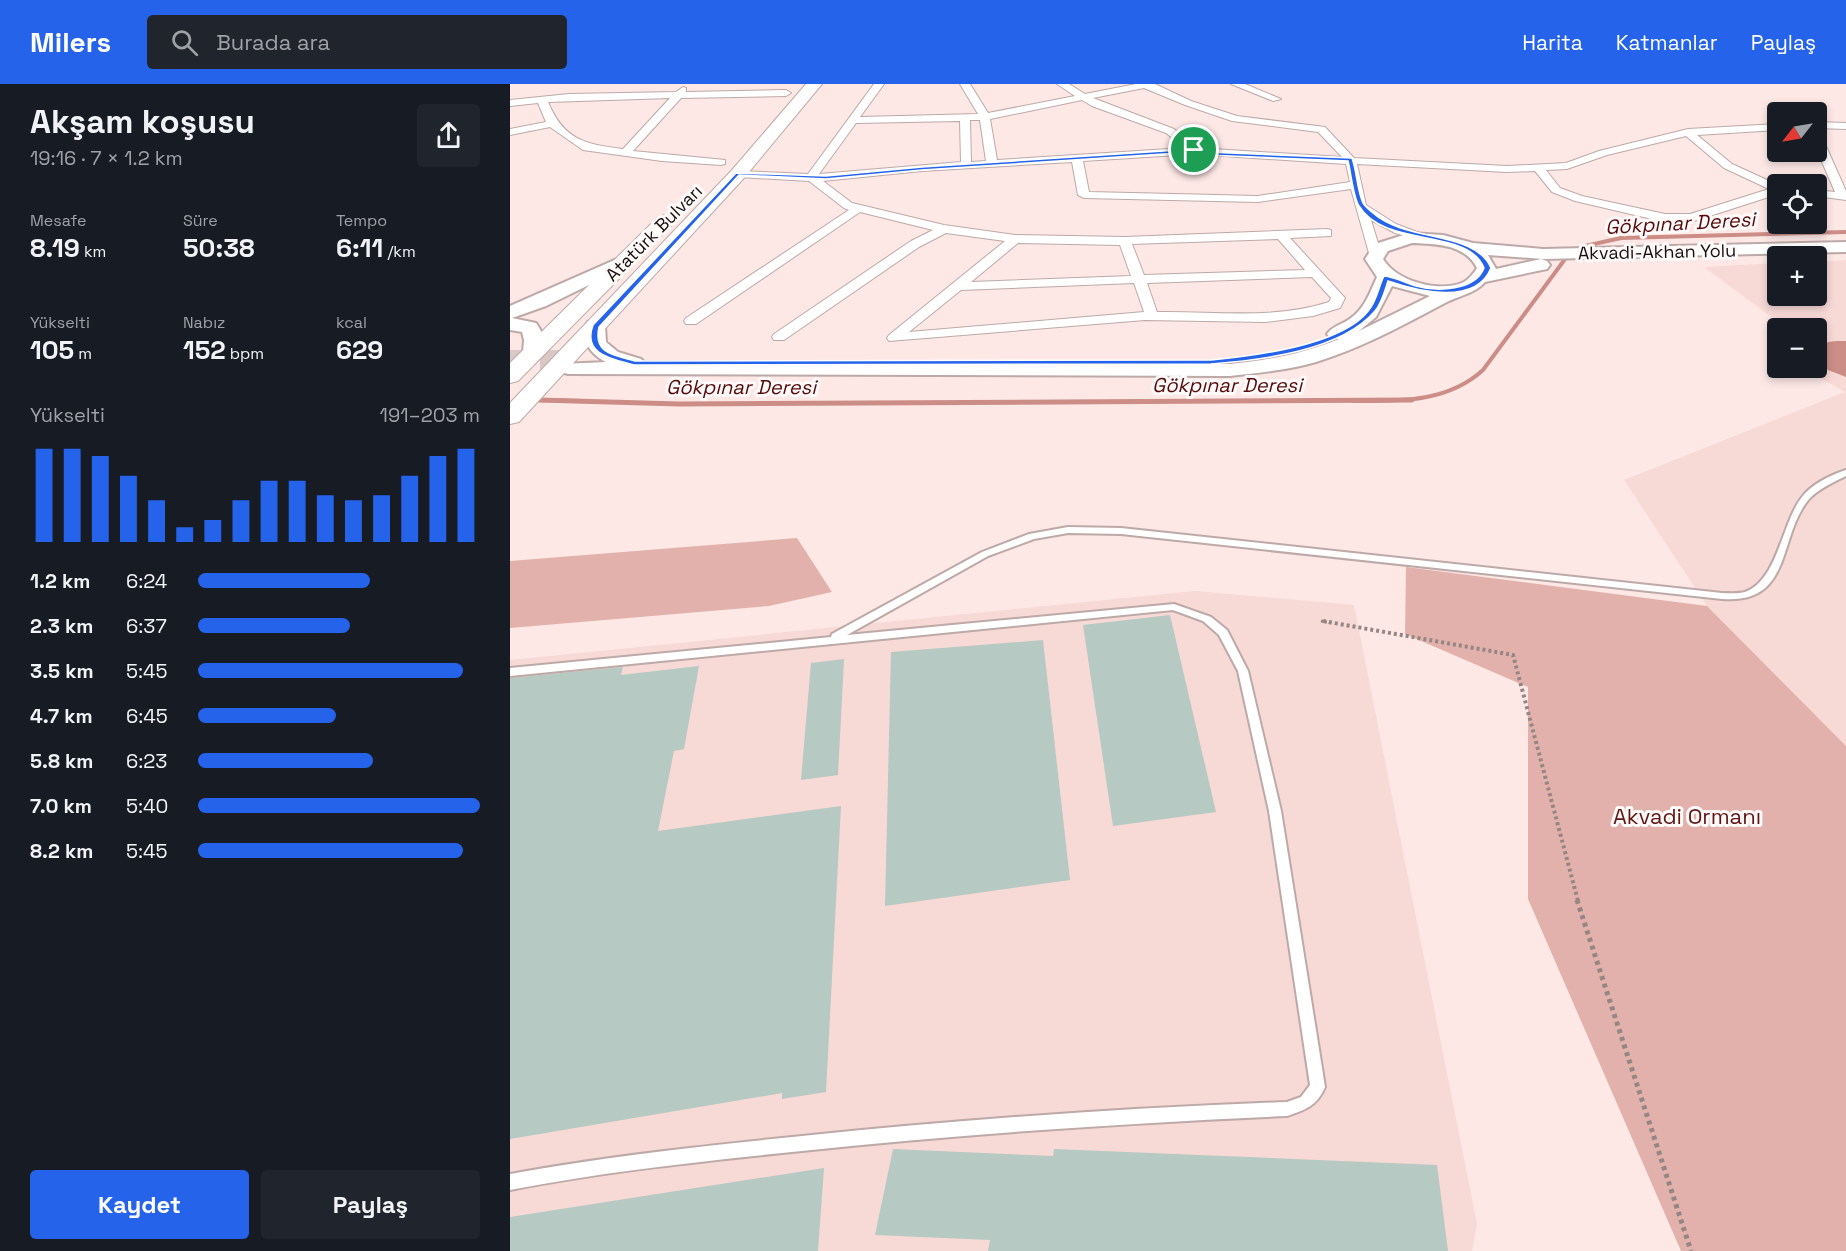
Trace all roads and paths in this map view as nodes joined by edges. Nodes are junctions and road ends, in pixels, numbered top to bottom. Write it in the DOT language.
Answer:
graph roads {
  1 [pos="689,84"];
  2 [pos="814,84"];
  3 [pos="879,84"];
  4 [pos="965,84"];
  5 [pos="1062,84"];
  6 [pos="1236,84"];
  7 [pos="603,85"];
  8 [pos="1146,85"];
  9 [pos="789,88"];
  10 [pos="679,95"];
  11 [pos="597,97"];
  12 [pos="1082,98"];
  13 [pos="1276,99"];
  14 [pos="542,100"];
  15 [pos="510,103"];
  16 [pos="965,117"];
  17 [pos="985,117"];
  18 [pos="854,120"];
  19 [pos="552,124"];
  20 [pos="1827,125"];
  21 [pos="1846,126"];
  22 [pos="1767,128"];
  23 [pos="510,132"];
  24 [pos="1688,132"];
  25 [pos="1194,150"];
  26 [pos="626,152"];
  27 [pos="1077,158"];
  28 [pos="1350,159"];
  29 [pos="1827,159"];
  30 [pos="992,164"];
  31 [pos="966,165"];
  32 [pos="1538,168"];
  33 [pos="723,171"];
  34 [pos="810,177"];
  35 [pos="1767,184"];
  36 [pos="1355,185"];
  37 [pos="1767,193"];
  38 [pos="1827,195"];
  39 [pos="1845,197"];
  40 [pos="1361,206"];
  41 [pos="859,208"];
  42 [pos="677,210"];
  43 [pos="944,229"];
  44 [pos="1327,233"];
  45 [pos="1282,236"];
  46 [pos="1427,238"];
  47 [pos="1015,239"];
  48 [pos="1125,241"];
  49 [pos="1846,247"];
  50 [pos="1467,248"];
  51 [pos="1846,252"];
  52 [pos="1375,253"];
  53 [pos="1595,258"];
  54 [pos="1540,260"];
  55 [pos="626,261"];
  56 [pos="1316,273"];
  57 [pos="1484,277"];
  58 [pos="1386,278"];
  59 [pos="1139,280"];
  60 [pos="957,286"];
  61 [pos="1458,289"];
  62 [pos="510,313"];
  63 [pos="1152,316"];
  64 [pos="691,321"];
  65 [pos="510,324"];
  66 [pos="595,326"];
  67 [pos="779,337"];
  68 [pos="533,353"];
  69 [pos="571,364"];
  70 [pos="632,366"];
  71 [pos="510,376"];
  72 [pos="531,395"];
  73 [pos="510,417"];
  74 [pos="1846,473"];
  75 [pos="1321,621"];
  76 [pos="831,640"];
  77 [pos="510,672"];
  78 [pos="510,1182"];
  79 [pos="1691,1251"];
  1 -- 10 [label="street"];
  2 -- 33 [label="main road, Atatürk Bulvarı"];
  3 -- 18 [label="street"];
  4 -- 17 [label="street"];
  5 -- 12 [label="street"];
  6 -- 13 [label="street"];
  7 -- 11 [label="street"];
  8 -- 12 [label="street"];
  8 -- 28 [label="street"];
  9 -- 10 [label="street"];
  9 -- 33 [label="main road, Atatürk Bulvarı"];
  10 -- 11 [label="street"];
  10 -- 26 [label="street"];
  11 -- 14 [label="street"];
  12 -- 17 [label="street"];
  12 -- 25 [label="street"];
  14 -- 15 [label="street"];
  14 -- 19 [label="street"];
  16 -- 17 [label="street"];
  16 -- 18 [label="street"];
  16 -- 31 [label="street"];
  17 -- 30 [label="street"];
  18 -- 34 [label="street"];
  19 -- 23 [label="street"];
  19 -- 26 [label="street"];
  20 -- 21 [label="street"];
  22 -- 24 [label="street"];
  24 -- 32 [label="street"];
  24 -- 35 [label="street"];
  25 -- 27 [label="street"];
  25 -- 28 [label="street"];
  26 -- 33 [label="street"];
  27 -- 30 [label="street"];
  27 -- 36 [label="street"];
  28 -- 32 [label="street"];
  28 -- 36 [label="street"];
  29 -- 39 [label="street"];
  30 -- 31 [label="street"];
  31 -- 34 [label="street"];
  32 -- 37 [label="street"];
  33 -- 34 [label="street"];
  33 -- 66 [label="main road, Atatürk Bulvarı"];
  34 -- 41 [label="street"];
  36 -- 40 [label="street"];
  38 -- 39 [label="street"];
  40 -- 46 [label="street"];
  40 -- 52 [label="street"];
  41 -- 43 [label="street"];
  41 -- 64 [label="street"];
  42 -- 55 [label="main road, Atatürk Bulvarı"];
  43 -- 47 [label="street"];
  43 -- 67 [label="street"];
  44 -- 45 [label="street"];
  45 -- 48 [label="street"];
  45 -- 56 [label="street"];
  46 -- 50 [label="main road, Akvadi-Akhan Yolu"];
  46 -- 52 [label="main road, Akvadi-Akhan Yolu"];
  47 -- 48 [label="street"];
  47 -- 60 [label="street"];
  48 -- 59 [label="street"];
  49 -- 53 [label="main road, Akvadi-Akhan Yolu"];
  50 -- 54 [label="main road, Akvadi-Akhan Yolu"];
  50 -- 57 [label="main road"];
  51 -- 53 [label="main road, Akvadi-Akhan Yolu"];
  52 -- 58 [label="main road"];
  53 -- 54 [label="main road, Akvadi-Akhan Yolu"];
  54 -- 57 [label="main road, Akvadi-Akhan Yolu"];
  55 -- 62 [label="main road"];
  55 -- 68 [label="main road, Atatürk Bulvarı"];
  56 -- 59 [label="street"];
  56 -- 63 [label="street"];
  57 -- 61 [label="main road, Akvadi-Akhan Yolu"];
  58 -- 61 [label="main road"];
  58 -- 70 [label="main road"];
  59 -- 60 [label="street"];
  59 -- 63 [label="street"];
  60 -- 63 [label="street"];
  61 -- 70 [label="main road"];
  65 -- 68 [label="main road"];
  66 -- 70 [label="main road"];
  66 -- 72 [label="main road, Atatürk Bulvarı"];
  68 -- 71 [label="main road, Atatürk Bulvarı"];
  69 -- 70 [label="main road"];
  70 -- 72 [label="main road"];
  72 -- 73 [label="main road, Atatürk Bulvarı"];
  74 -- 76 [label="lane"];
  75 -- 79 [label="path"];
  76 -- 77 [label="lane"];
  76 -- 78 [label="lane"];
}
